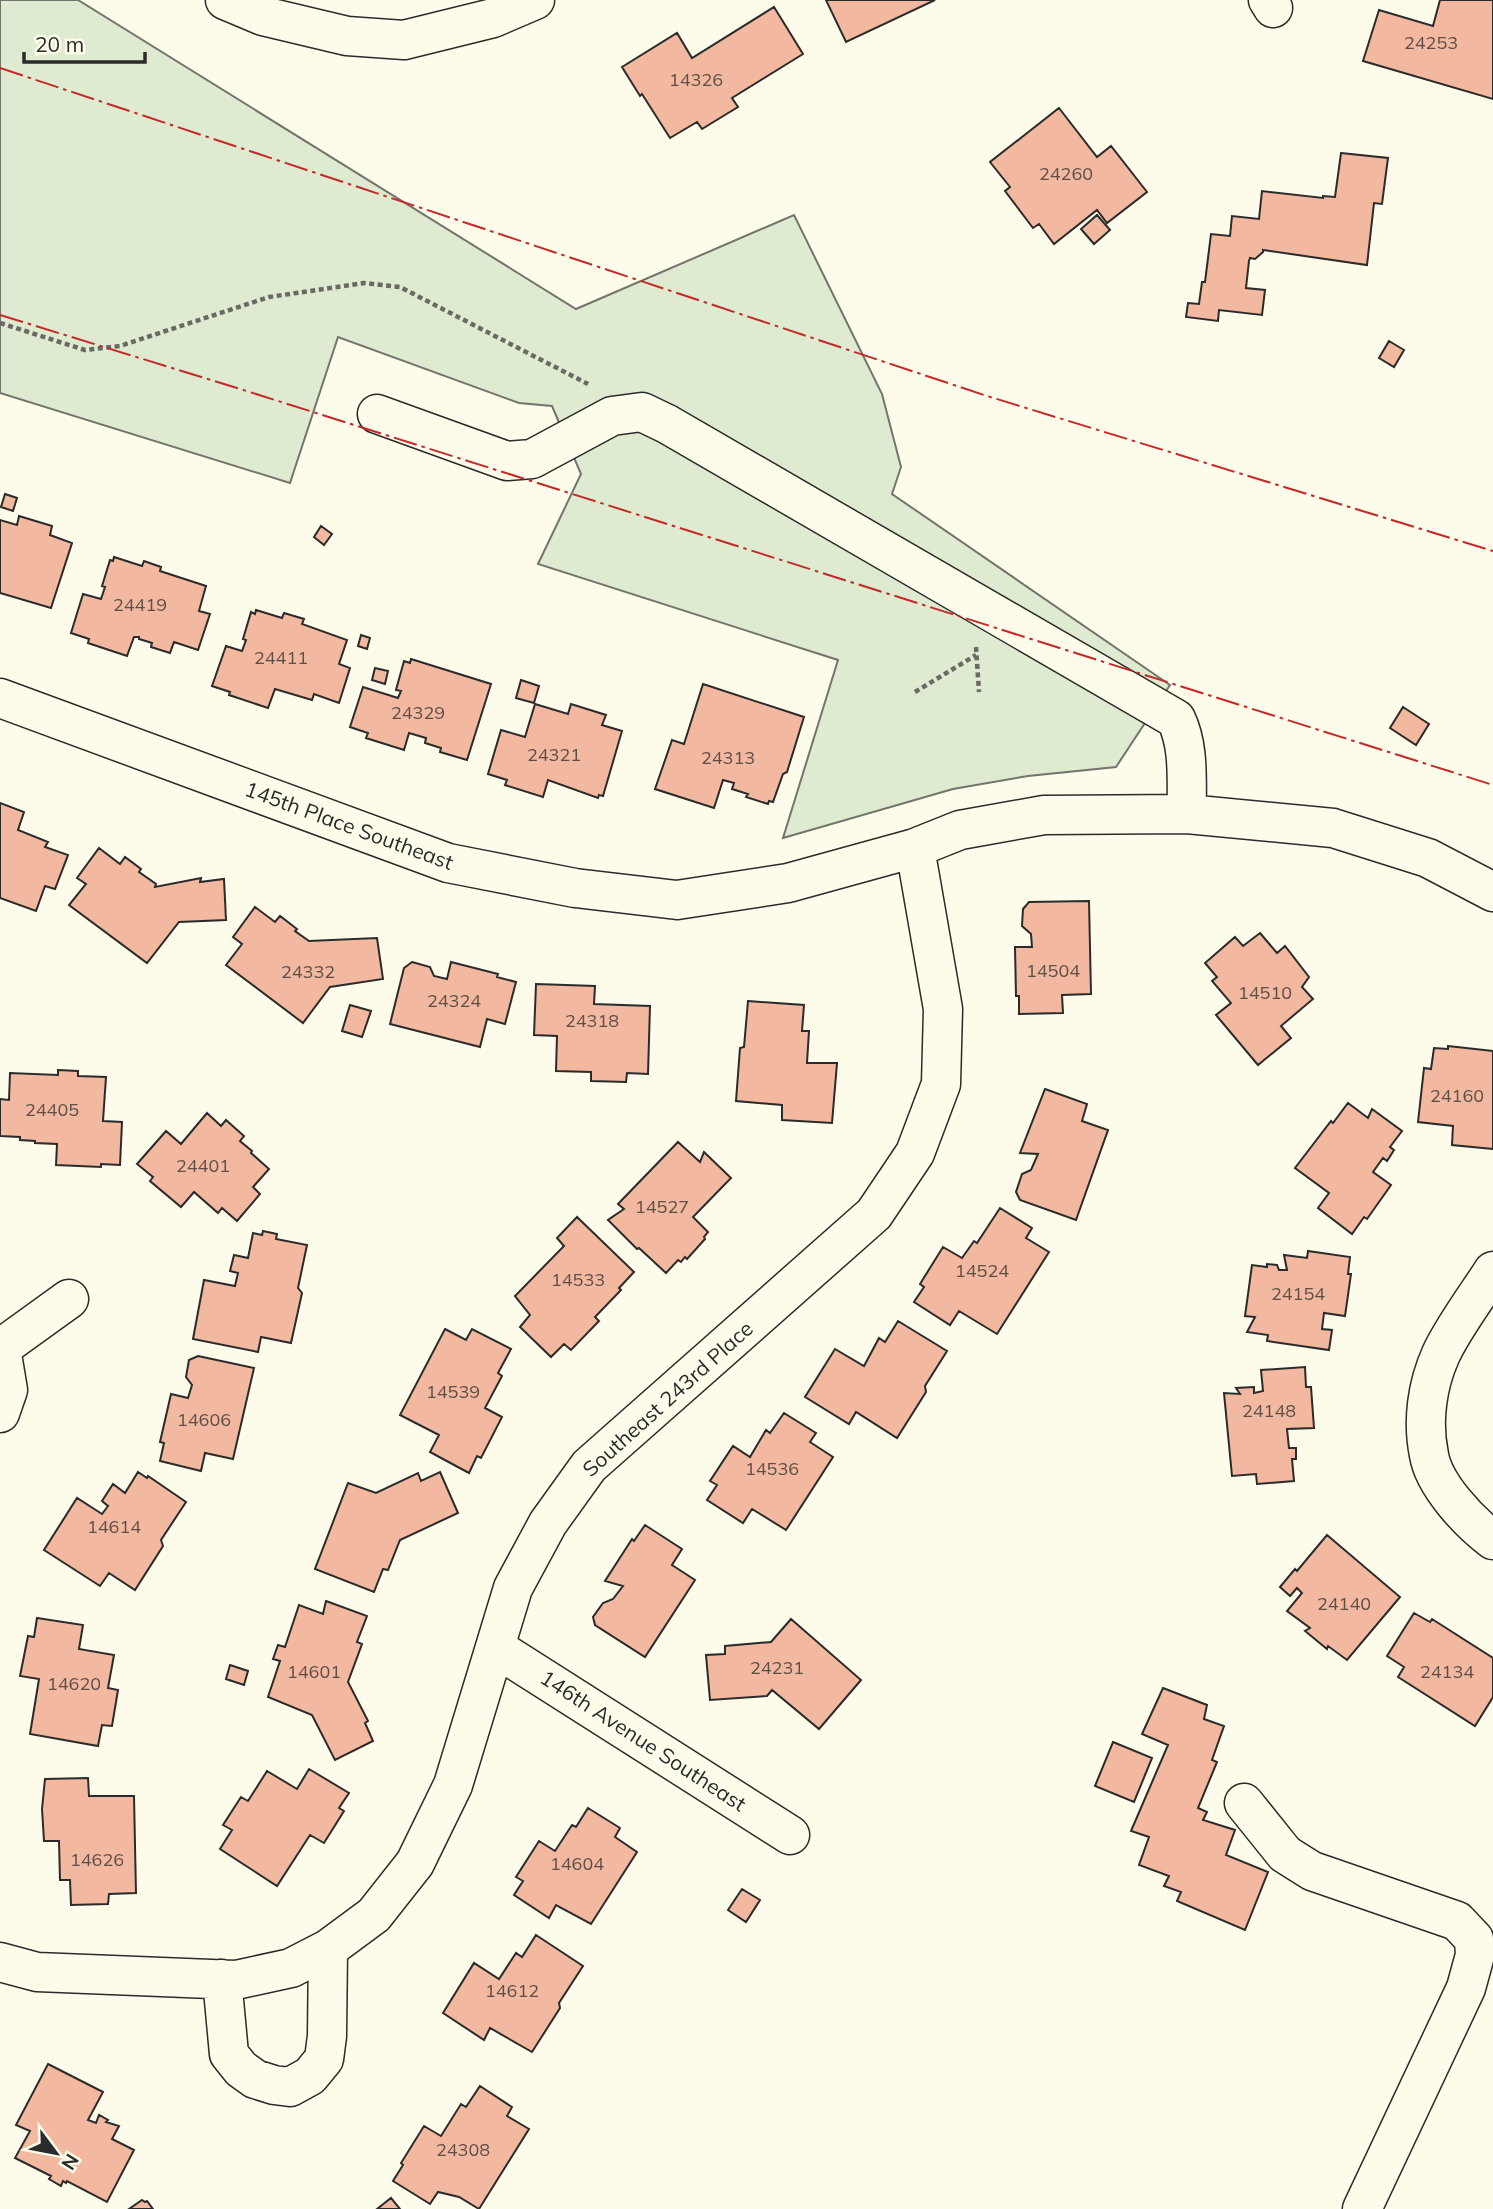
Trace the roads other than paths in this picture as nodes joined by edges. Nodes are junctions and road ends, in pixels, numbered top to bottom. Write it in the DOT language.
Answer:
graph roads {
  1 [pos="225,0"];
  2 [pos="535,0"];
  3 [pos="377,414"];
  4 [pos="0,698"];
  5 [pos="1187,814"];
  6 [pos="915,848"];
  7 [pos="1493,892"];
  8 [pos="1493,1271"];
  9 [pos="69,1299"];
  10 [pos="0,1348"];
  11 [pos="0,1413"];
  12 [pos="1493,1540"];
  13 [pos="496,1648"];
  14 [pos="1244,1802"];
  15 [pos="790,1835"];
  16 [pos="328,1949"];
  17 [pos="0,1962"];
  18 [pos="222,1979"];
  19 [pos="1362,2209"];
  1 -- 2 [label="street"];
  3 -- 5 [label="street"];
  4 -- 6 [label="street, 145th Place Southeast"];
  5 -- 6 [label="street, 145th Place Southeast"];
  5 -- 7 [label="street, 145th Place Southeast"];
  6 -- 13 [label="street, Southeast 243rd Place"];
  8 -- 12 [label="street"];
  9 -- 10 [label="street"];
  10 -- 11 [label="street"];
  13 -- 15 [label="street, 146th Avenue Southeast"];
  13 -- 16 [label="street, Southeast 243rd Place"];
  14 -- 19 [label="street"];
  16 -- 18 [label="street, Southeast 243rd Place"];
  16 -- 18 [label="street"];
  17 -- 18 [label="street, Southeast 243rd Place"];
}
